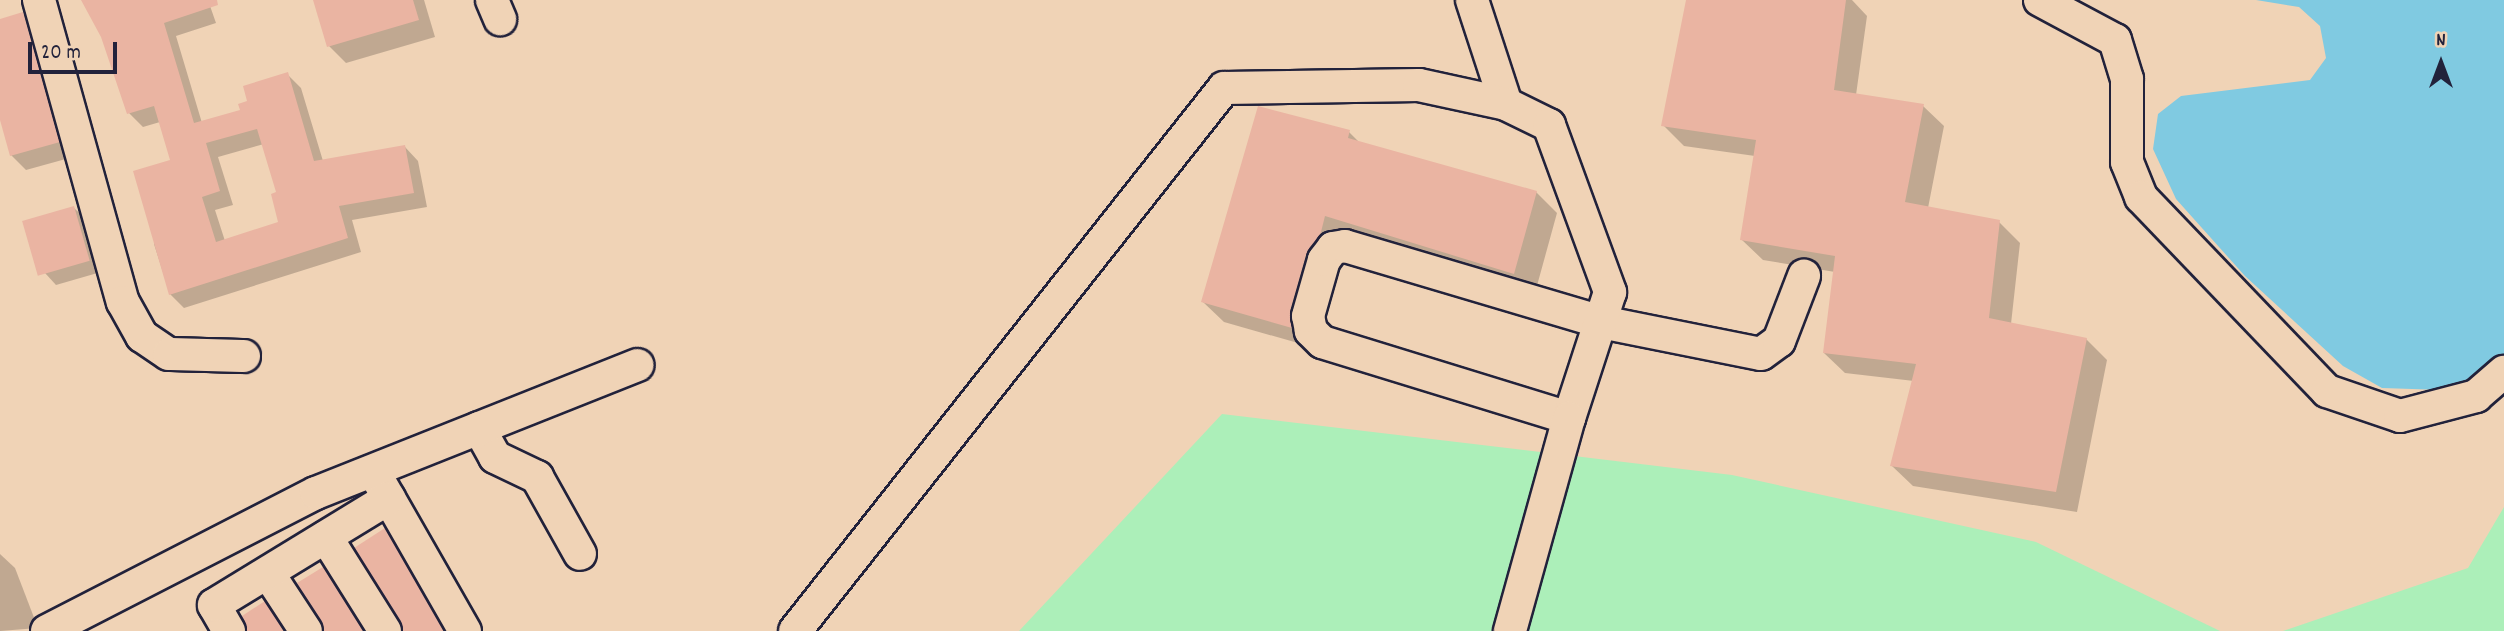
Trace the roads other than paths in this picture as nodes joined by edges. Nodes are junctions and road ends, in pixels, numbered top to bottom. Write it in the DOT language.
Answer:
graph roads {
  1 [pos="39,0"];
  2 [pos="1472,0"];
  3 [pos="2040,0"];
  4 [pos="1506,104"];
  5 [pos="1804,276"];
  6 [pos="1601,322"];
  7 [pos="244,356"];
  8 [pos="637,365"];
  9 [pos="2504,372"];
  10 [pos="1569,418"];
  11 [pos="479,428"];
  12 [pos="373,471"];
  13 [pos="389,498"];
  14 [pos="326,537"];
  15 [pos="580,554"];
  16 [pos="268,573"];
  17 [pos="47,631"];
  18 [pos="229,631"];
  19 [pos="306,631"];
  20 [pos="384,631"];
  21 [pos="465,631"];
  22 [pos="795,631"];
  23 [pos="1510,631"];
  1 -- 7 [label="street"];
  2 -- 4 [label="street"];
  3 -- 9 [label="street"];
  4 -- 6 [label="street"];
  4 -- 22 [label="street"];
  5 -- 6 [label="street"];
  6 -- 10 [label="street"];
  6 -- 10 [label="street"];
  8 -- 11 [label="street"];
  10 -- 23 [label="street"];
  11 -- 12 [label="street"];
  11 -- 15 [label="street"];
  12 -- 13 [label="street"];
  12 -- 17 [label="street"];
  13 -- 14 [label="street"];
  13 -- 21 [label="street"];
  14 -- 16 [label="street"];
  14 -- 20 [label="street"];
  16 -- 18 [label="street"];
  16 -- 19 [label="street"];
}
